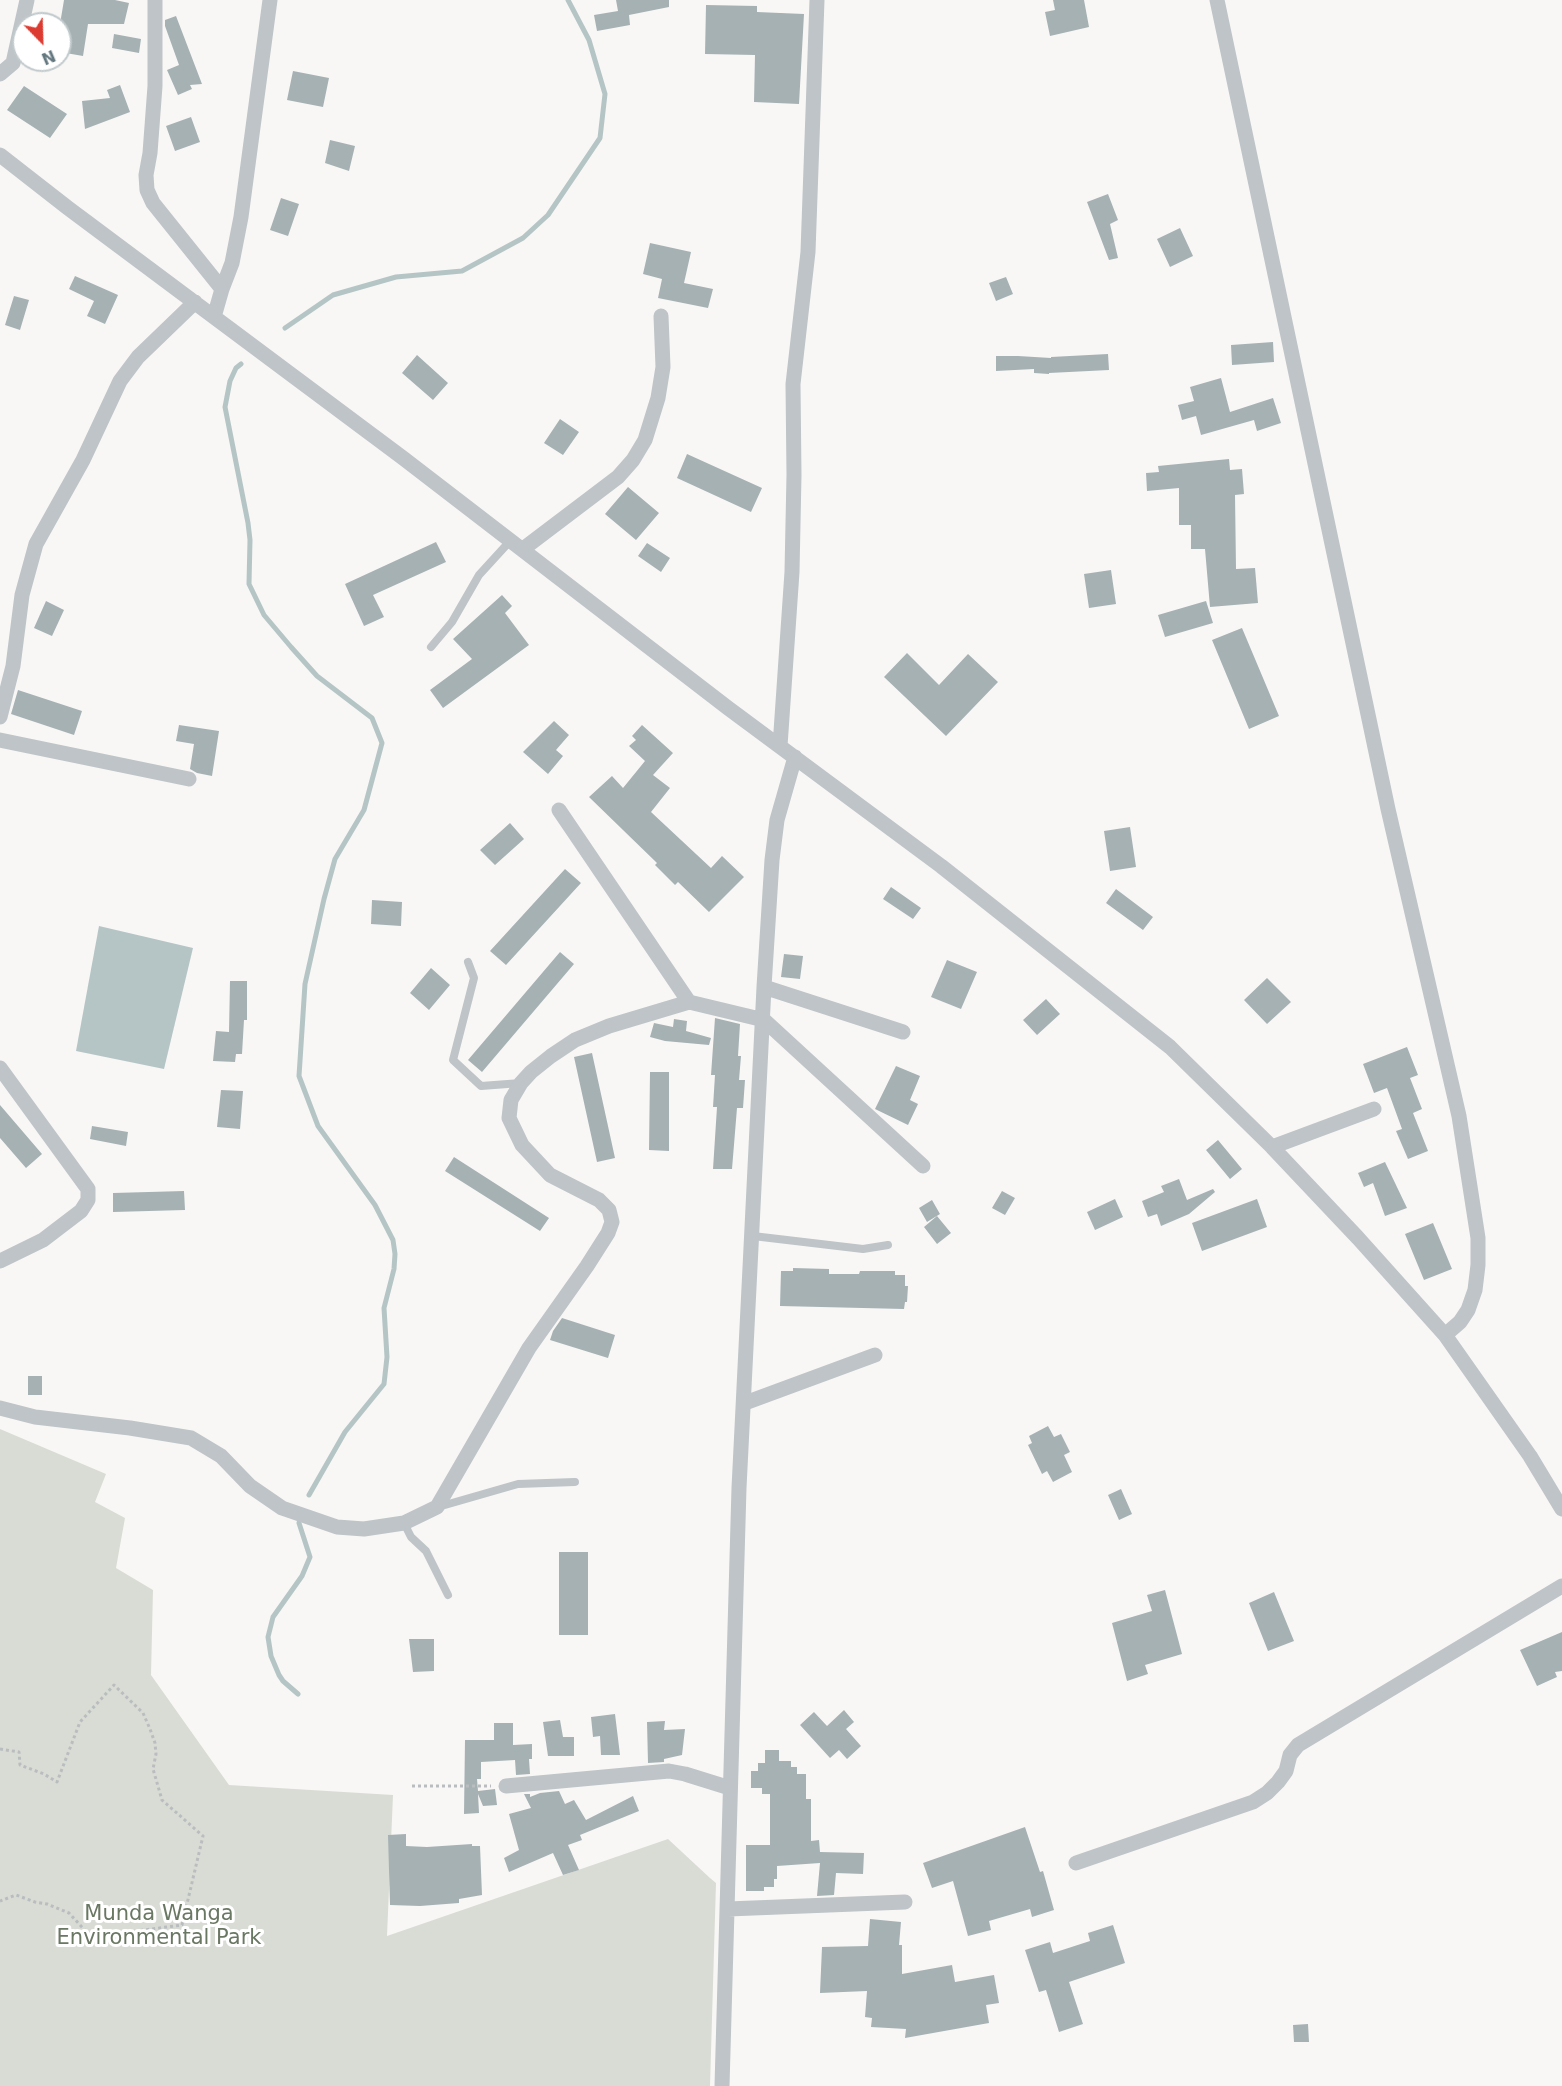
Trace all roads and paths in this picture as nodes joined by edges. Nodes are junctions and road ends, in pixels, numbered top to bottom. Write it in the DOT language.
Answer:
graph roads {
  1 [pos="27,0"];
  2 [pos="155,0"];
  3 [pos="270,0"];
  4 [pos="817,0"];
  5 [pos="1217,0"];
  6 [pos="0,74"];
  7 [pos="0,155"];
  8 [pos="222,289"];
  9 [pos="195,302"];
  10 [pos="661,316"];
  11 [pos="214,317"];
  12 [pos="517,545"];
  13 [pos="431,647"];
  14 [pos="0,717"];
  15 [pos="0,740"];
  16 [pos="780,746"];
  17 [pos="795,757"];
  18 [pos="189,779"];
  19 [pos="559,810"];
  20 [pos="468,962"];
  21 [pos="765,987"];
  22 [pos="689,1002"];
  23 [pos="764,1020"];
  24 [pos="903,1032"];
  25 [pos="0,1068"];
  26 [pos="521,1083"];
  27 [pos="1374,1109"];
  28 [pos="1272,1147"];
  29 [pos="923,1166"];
  30 [pos="753,1236"];
  31 [pos="888,1245"];
  32 [pos="0,1261"];
  33 [pos="1445,1335"];
  34 [pos="875,1355"];
  35 [pos="745,1403"];
  36 [pos="0,1408"];
  37 [pos="575,1482"];
  38 [pos="437,1507"];
  39 [pos="1562,1509"];
  40 [pos="404,1523"];
  41 [pos="1562,1586"];
  42 [pos="448,1594"];
  43 [pos="0,1749"];
  44 [pos="412,1786"];
  45 [pos="506,1786"];
  46 [pos="730,1788"];
  47 [pos="1076,1863"];
  48 [pos="0,1901"];
  49 [pos="905,1902"];
  50 [pos="728,1909"];
  51 [pos="722,2086"];
  1 -- 6 [label="street"];
  2 -- 8 [label="street"];
  3 -- 8 [label="street"];
  4 -- 16 [label="street"];
  5 -- 33 [label="street"];
  7 -- 9 [label="street"];
  8 -- 11 [label="street"];
  9 -- 11 [label="street"];
  9 -- 14 [label="street"];
  10 -- 12 [label="street"];
  11 -- 12 [label="street"];
  12 -- 13 [label="lane"];
  12 -- 16 [label="street"];
  15 -- 18 [label="street"];
  16 -- 17 [label="street"];
  17 -- 21 [label="street"];
  17 -- 28 [label="street"];
  19 -- 22 [label="street"];
  20 -- 26 [label="lane"];
  21 -- 23 [label="street"];
  21 -- 24 [label="street"];
  22 -- 23 [label="street"];
  22 -- 26 [label="street"];
  23 -- 29 [label="street"];
  23 -- 30 [label="street"];
  25 -- 32 [label="street"];
  26 -- 38 [label="street"];
  27 -- 28 [label="street"];
  28 -- 33 [label="street"];
  30 -- 31 [label="lane"];
  30 -- 35 [label="street"];
  33 -- 39 [label="street"];
  34 -- 35 [label="street"];
  35 -- 46 [label="street"];
  36 -- 40 [label="street"];
  37 -- 38 [label="lane"];
  38 -- 40 [label="street"];
  40 -- 42 [label="lane"];
  41 -- 47 [label="street"];
  43 -- 48 [label="path"];
  44 -- 45 [label="path"];
  45 -- 46 [label="street"];
  46 -- 50 [label="street"];
  49 -- 50 [label="street"];
  50 -- 51 [label="street"];
}
